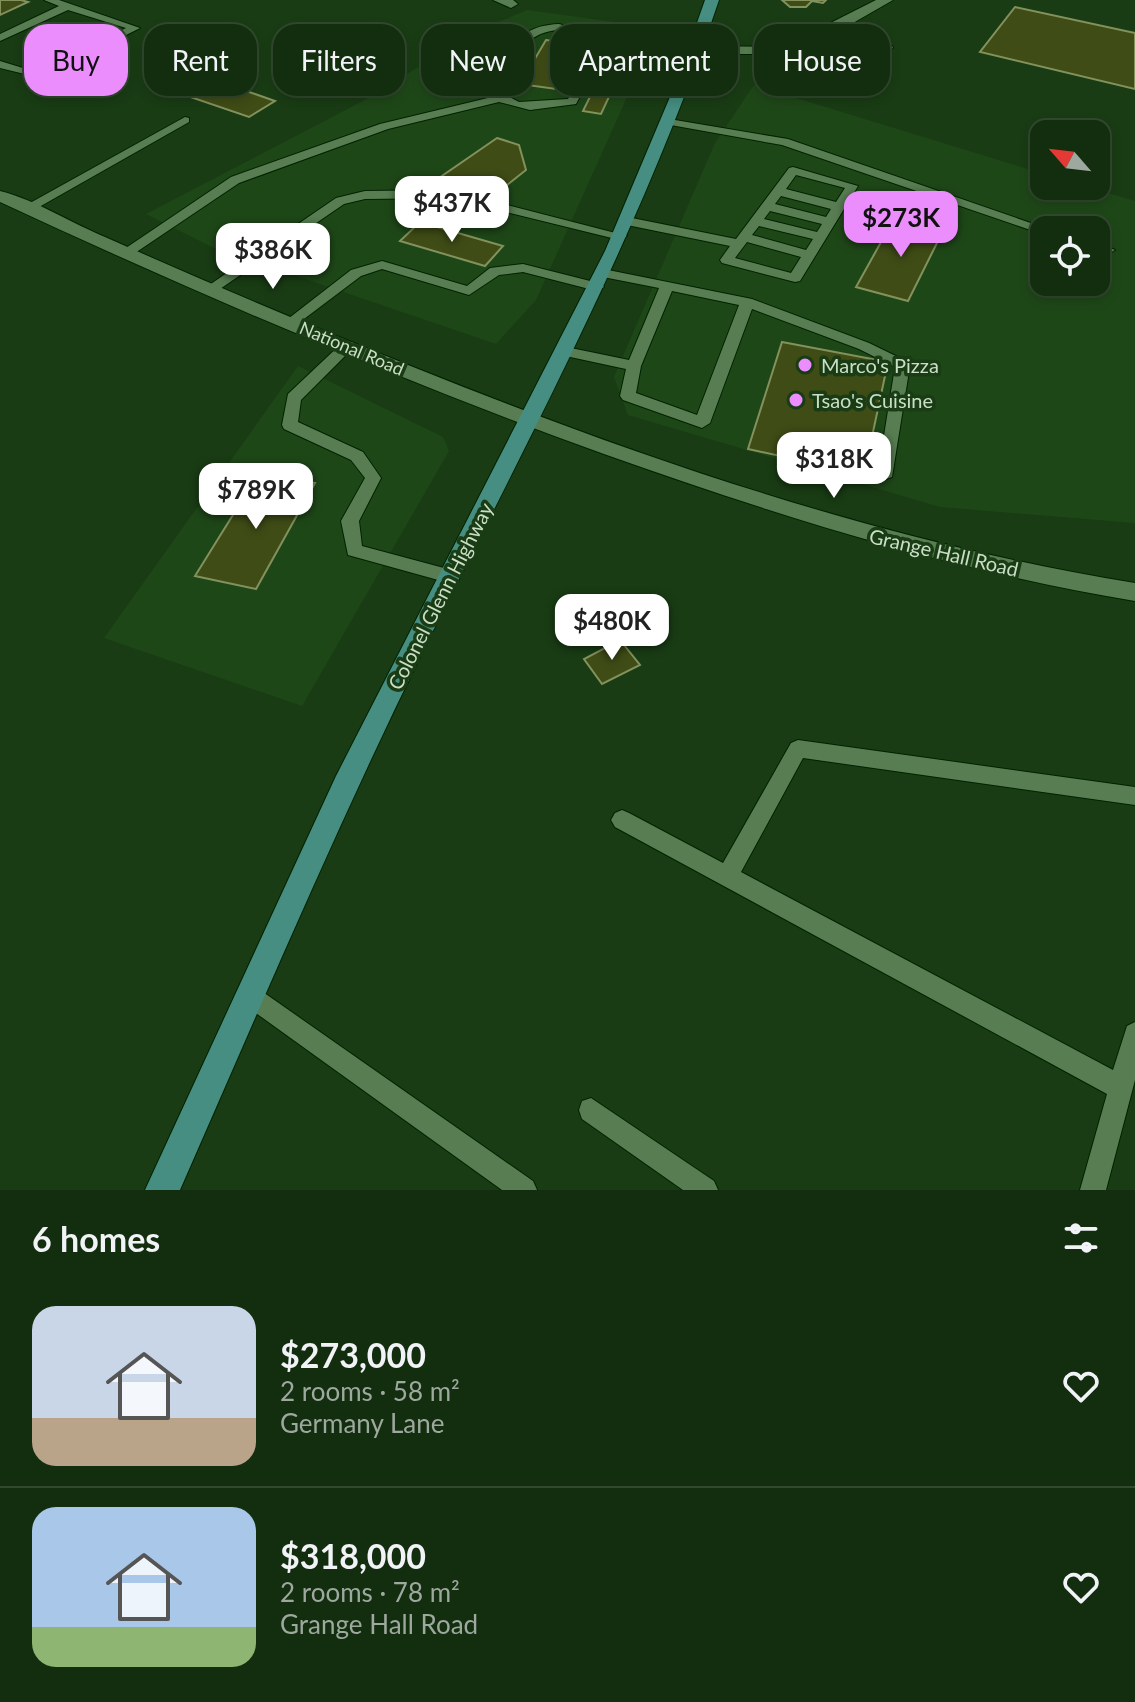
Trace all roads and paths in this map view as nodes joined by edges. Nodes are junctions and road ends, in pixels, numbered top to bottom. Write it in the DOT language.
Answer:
graph roads {
  1 [pos="49,0"];
  2 [pos="712,0"];
  3 [pos="886,0"];
  4 [pos="68,6"];
  5 [pos="704,24"];
  6 [pos="843,24"];
  7 [pos="550,27"];
  8 [pos="0,38"];
  9 [pos="0,64"];
  10 [pos="575,96"];
  11 [pos="679,96"];
  12 [pos="499,99"];
  13 [pos="185,120"];
  14 [pos="669,122"];
  15 [pos="808,150"];
  16 [pos="863,169"];
  17 [pos="793,171"];
  18 [pos="852,186"];
  19 [pos="778,191"];
  20 [pos="0,196"];
  21 [pos="767,206"];
  22 [pos="839,207"];
  23 [pos="27,208"];
  24 [pos="756,221"];
  25 [pos="829,222"];
  26 [pos="1030,225"];
  27 [pos="624,228"];
  28 [pos="820,237"];
  29 [pos="741,240"];
  30 [pos="127,252"];
  31 [pos="809,255"];
  32 [pos="600,280"];
  33 [pos="667,286"];
  34 [pos="212,288"];
  35 [pos="747,302"];
  36 [pos="291,322"];
  37 [pos="347,346"];
  38 [pos="566,352"];
  39 [pos="634,366"];
  40 [pos="530,420"];
  41 [pos="886,473"];
  42 [pos="449,576"];
  43 [pos="1135,592"];
  44 [pos="1135,796"];
  45 [pos="622,820"];
  46 [pos="727,876"];
  47 [pos="250,995"];
  48 [pos="1135,1034"];
  49 [pos="1121,1088"];
  50 [pos="591,1110"];
  51 [pos="162,1190"];
  52 [pos="524,1190"];
  53 [pos="705,1190"];
  54 [pos="1093,1190"];
  1 -- 4 [label="lane"];
  2 -- 5 [label="main road, Colonel Glenn Highway"];
  3 -- 6 [label="main road"];
  4 -- 8 [label="lane"];
  4 -- 9 [label="lane"];
  7 -- 12 [label="lane"];
  10 -- 12 [label="lane"];
  11 -- 14 [label="main road, Colonel Glenn Highway"];
  12 -- 30 [label="lane"];
  13 -- 23 [label="lane"];
  14 -- 15 [label="lane"];
  14 -- 27 [label="main road, Colonel Glenn Highway"];
  15 -- 16 [label="lane"];
  15 -- 17 [label="lane"];
  16 -- 18 [label="lane"];
  16 -- 26 [label="lane"];
  17 -- 18 [label="lane"];
  17 -- 19 [label="lane"];
  18 -- 22 [label="lane"];
  19 -- 21 [label="lane"];
  19 -- 22 [label="lane"];
  20 -- 23 [label="main road, National Road"];
  21 -- 24 [label="lane"];
  21 -- 25 [label="lane"];
  22 -- 25 [label="lane"];
  23 -- 30 [label="main road, National Road"];
  24 -- 28 [label="lane"];
  24 -- 29 [label="lane"];
  25 -- 28 [label="lane"];
  27 -- 29 [label="lane"];
  27 -- 32 [label="main road, Colonel Glenn Highway"];
  27 -- 34 [label="lane"];
  28 -- 31 [label="lane"];
  29 -- 31 [label="lane"];
  29 -- 31 [label="lane"];
  30 -- 34 [label="main road, National Road"];
  32 -- 33 [label="lane"];
  32 -- 36 [label="lane"];
  32 -- 38 [label="main road, Colonel Glenn Highway"];
  33 -- 35 [label="lane"];
  33 -- 39 [label="lane"];
  34 -- 36 [label="main road, National Road"];
  35 -- 39 [label="lane"];
  35 -- 41 [label="lane"];
  36 -- 37 [label="main road, National Road"];
  37 -- 40 [label="main road, National Road"];
  37 -- 42 [label="lane"];
  38 -- 39 [label="lane"];
  38 -- 40 [label="main road, Colonel Glenn Highway"];
  40 -- 42 [label="main road, Colonel Glenn Highway"];
  40 -- 43 [label="main road, Grange Hall Road"];
  42 -- 47 [label="main road, Colonel Glenn Highway"];
  44 -- 46 [label="lane"];
  45 -- 46 [label="lane"];
  46 -- 49 [label="lane"];
  47 -- 51 [label="main road, Colonel Glenn Highway"];
  47 -- 52 [label="lane"];
  48 -- 49 [label="lane"];
  49 -- 54 [label="lane"];
  50 -- 53 [label="lane"];
}
